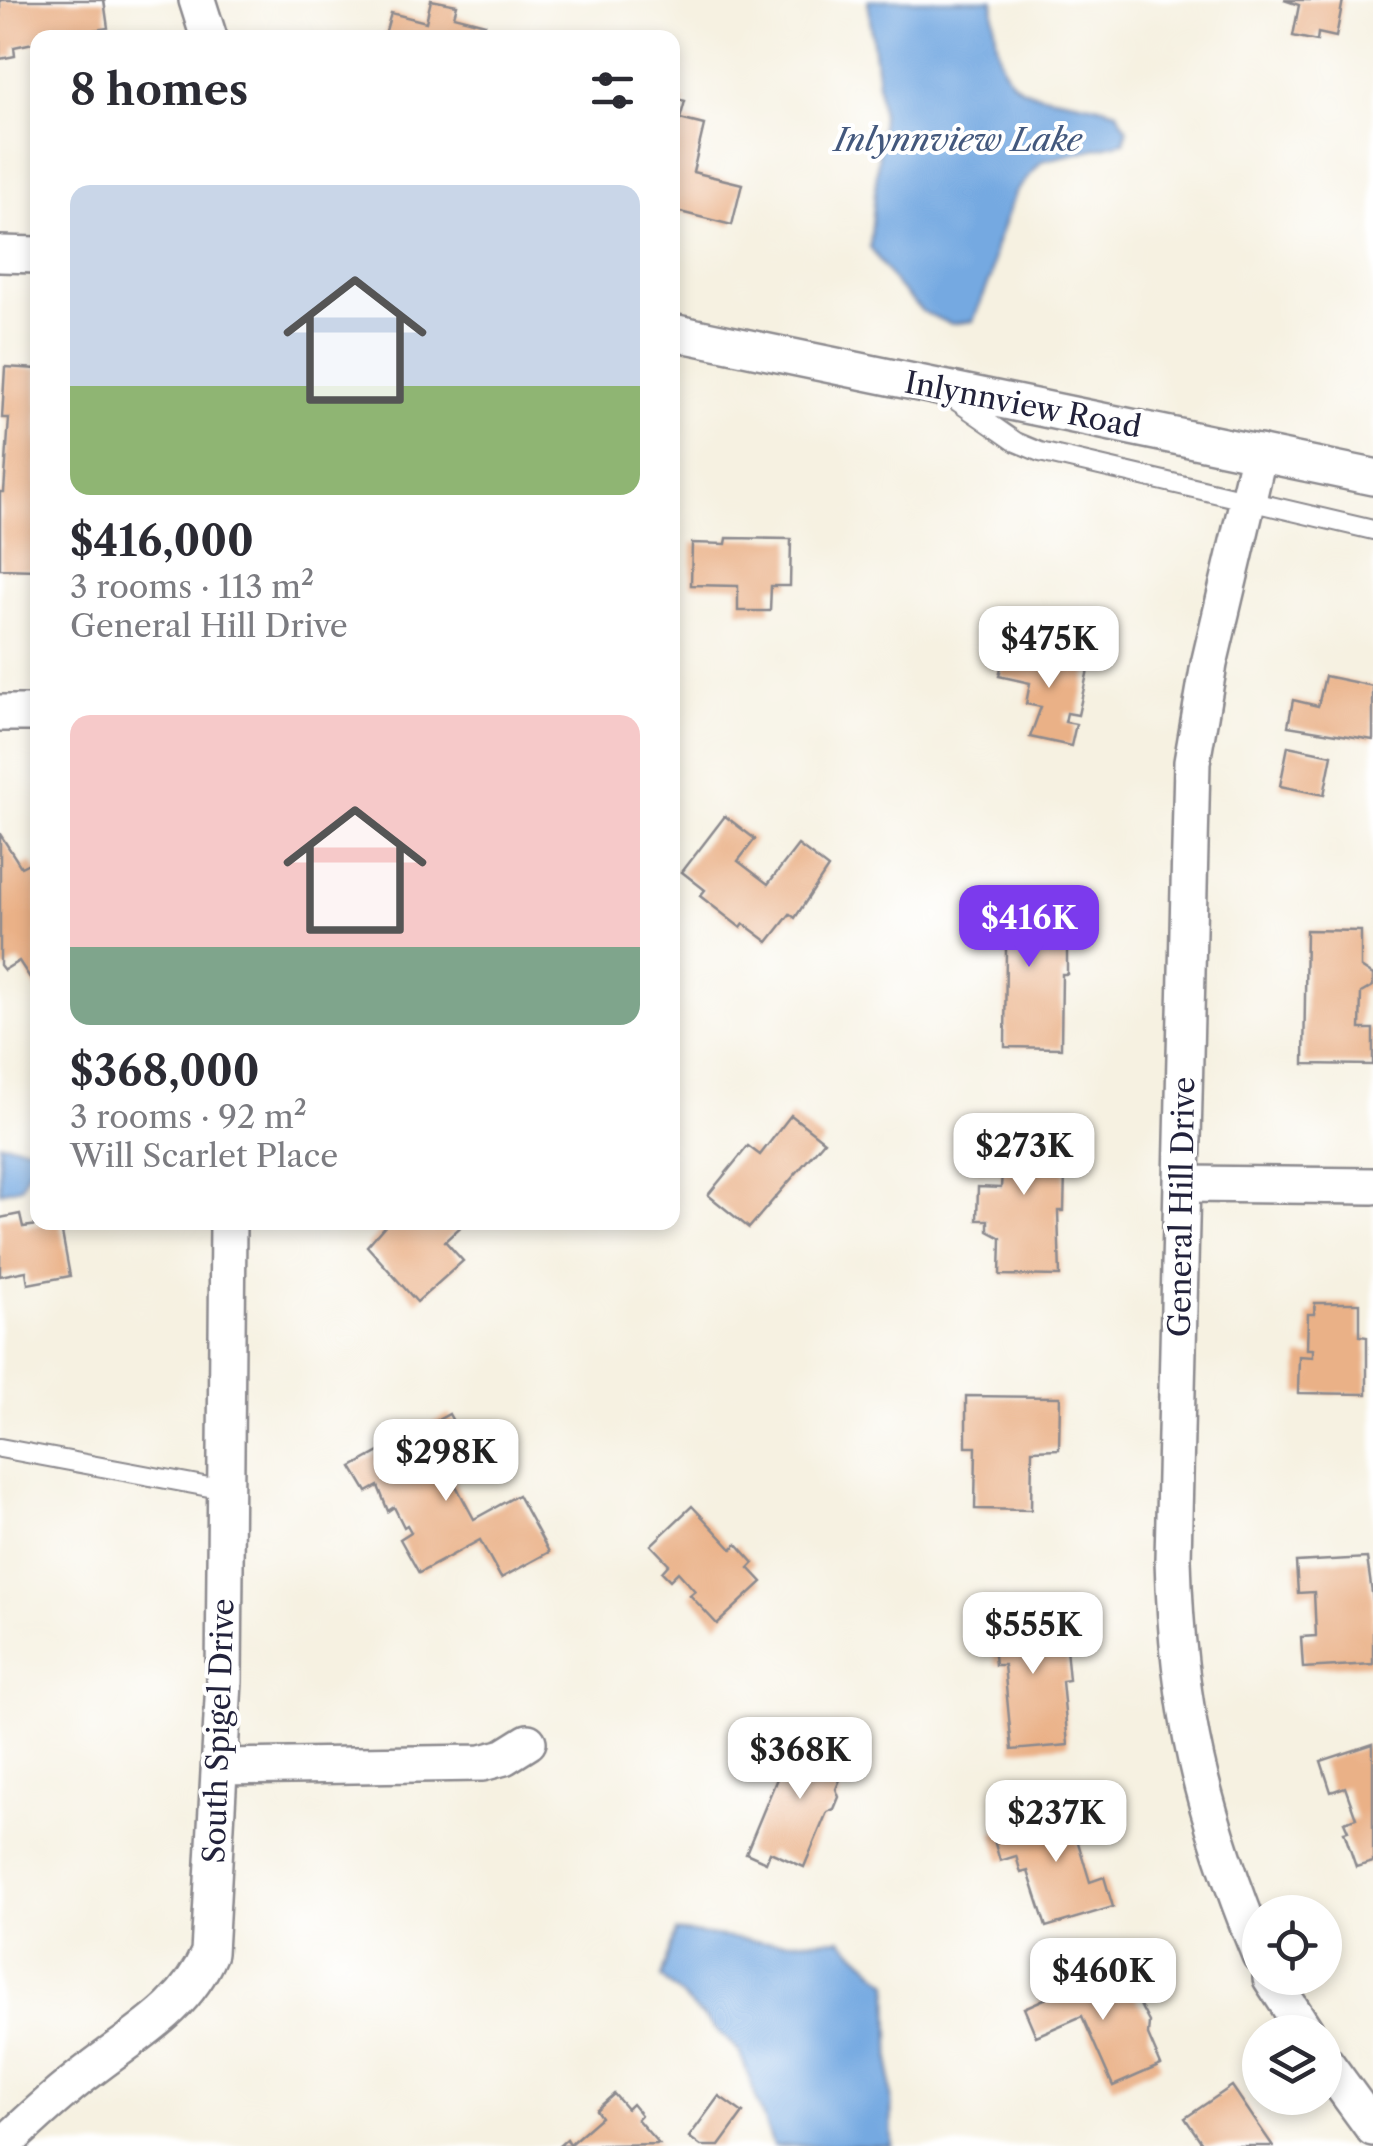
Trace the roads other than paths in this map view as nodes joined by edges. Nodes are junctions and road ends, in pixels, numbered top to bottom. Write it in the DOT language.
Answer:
graph roads {
  1 [pos="197,0"];
  2 [pos="206,30"];
  3 [pos="0,254"];
  4 [pos="30,254"];
  5 [pos="680,334"];
  6 [pos="940,389"];
  7 [pos="1259,452"];
  8 [pos="1373,477"];
  9 [pos="1247,502"];
  10 [pos="1373,530"];
  11 [pos="30,712"];
  12 [pos="0,713"];
  13 [pos="1183,1184"];
  14 [pos="1373,1186"];
  15 [pos="228,1230"];
  16 [pos="0,1448"];
  17 [pos="225,1490"];
  18 [pos="528,1742"];
  19 [pos="221,1768"];
  20 [pos="1242,1908"];
  21 [pos="1342,2085"];
  22 [pos="1373,2128"];
  23 [pos="3,2146"];
  1 -- 2 [label="street"];
  3 -- 4 [label="street"];
  5 -- 6 [label="street, Inlynnview Road"];
  6 -- 7 [label="street, Inlynnview Road"];
  6 -- 9 [label="lane"];
  7 -- 8 [label="street, Inlynnview Road"];
  7 -- 9 [label="street, General Hill Drive"];
  9 -- 10 [label="lane"];
  9 -- 13 [label="street, General Hill Drive"];
  11 -- 12 [label="street"];
  13 -- 14 [label="street"];
  13 -- 20 [label="street, General Hill Drive"];
  15 -- 17 [label="street, South Spigel Drive"];
  16 -- 17 [label="lane"];
  17 -- 19 [label="street, South Spigel Drive"];
  18 -- 19 [label="street"];
  19 -- 23 [label="street, South Spigel Drive"];
  21 -- 22 [label="street"];
}
